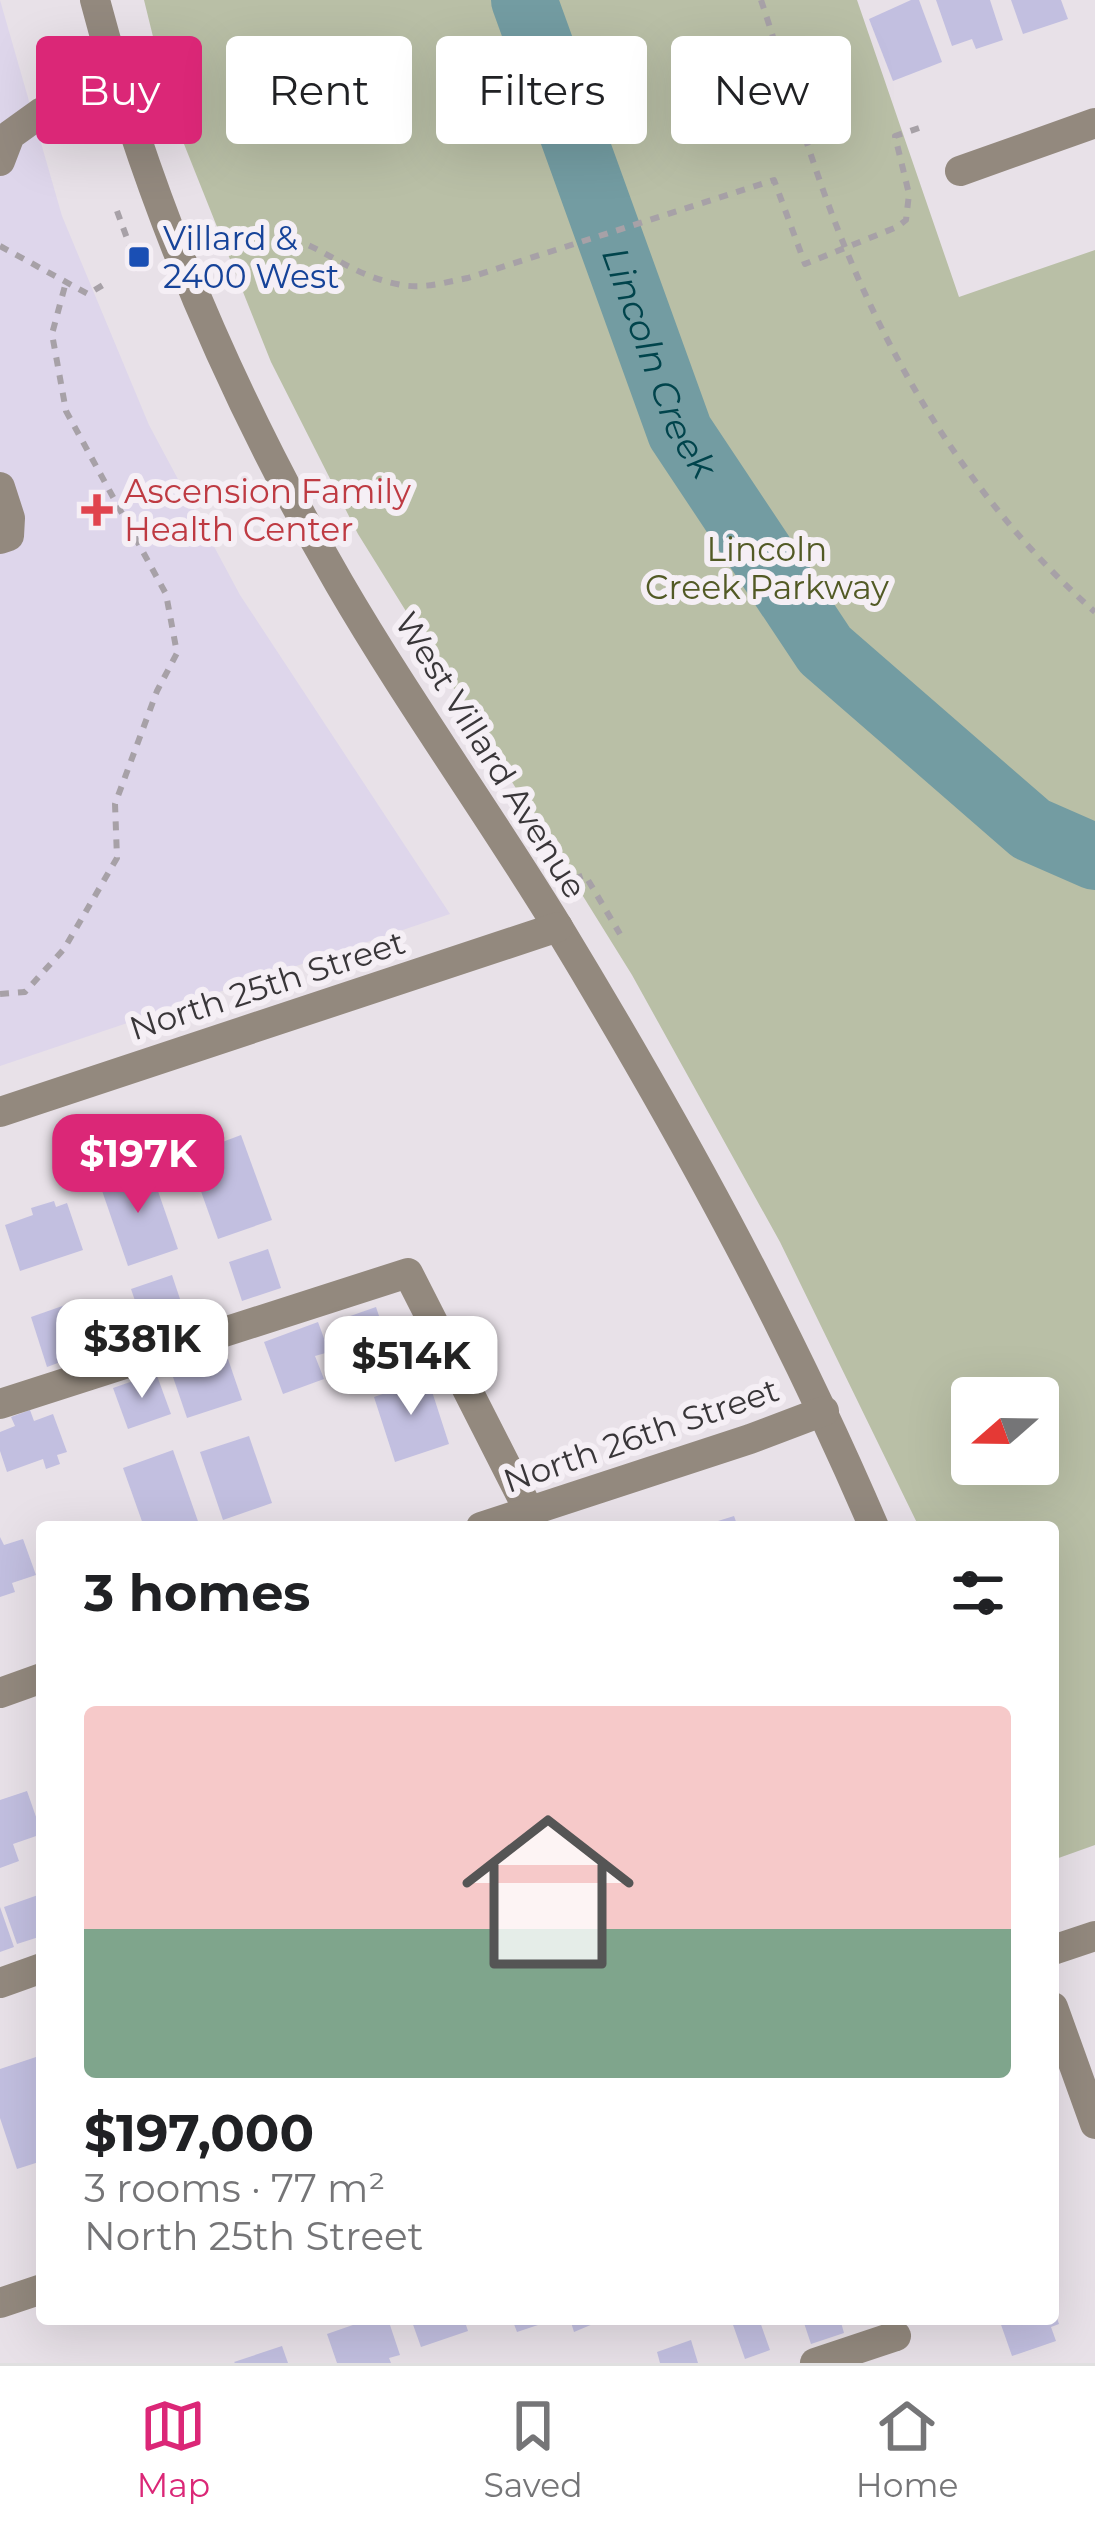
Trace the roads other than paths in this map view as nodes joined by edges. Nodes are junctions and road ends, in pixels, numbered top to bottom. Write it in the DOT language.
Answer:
graph roads {
  1 [pos="95,0"];
  2 [pos="105,36"];
  3 [pos="36,116"];
  4 [pos="1095,123"];
  5 [pos="140,144"];
  6 [pos="0,161"];
  7 [pos="959,171"];
  8 [pos="0,487"];
  9 [pos="0,539"];
  10 [pos="558,926"];
  11 [pos="0,1112"];
  12 [pos="0,1404"];
  13 [pos="824,1411"];
  14 [pos="548,1513"];
  15 [pos="510,1521"];
  16 [pos="871,1521"];
  17 [pos="36,1680"];
  18 [pos="0,1693"];
  19 [pos="1095,1936"];
  20 [pos="1059,1948"];
  21 [pos="36,1970"];
  22 [pos="0,1983"];
  23 [pos="1059,2024"];
  24 [pos="1095,2124"];
  25 [pos="36,2291"];
  26 [pos="0,2303"];
  27 [pos="897,2339"];
  28 [pos="815,2363"];
  1 -- 2 [label="street, West Villard Avenue"];
  3 -- 6 [label="street"];
  4 -- 7 [label="street"];
  5 -- 10 [label="street, West Villard Avenue"];
  8 -- 9 [label="street"];
  10 -- 11 [label="street, North 25th Street"];
  10 -- 13 [label="street, West Villard Avenue"];
  12 -- 14 [label="street"];
  13 -- 14 [label="street, North 26th Street"];
  13 -- 16 [label="street, West Villard Avenue"];
  14 -- 15 [label="street, North 26th Street"];
  17 -- 18 [label="street"];
  19 -- 20 [label="street"];
  21 -- 22 [label="street"];
  23 -- 24 [label="street"];
  25 -- 26 [label="street"];
  27 -- 28 [label="street"];
}
